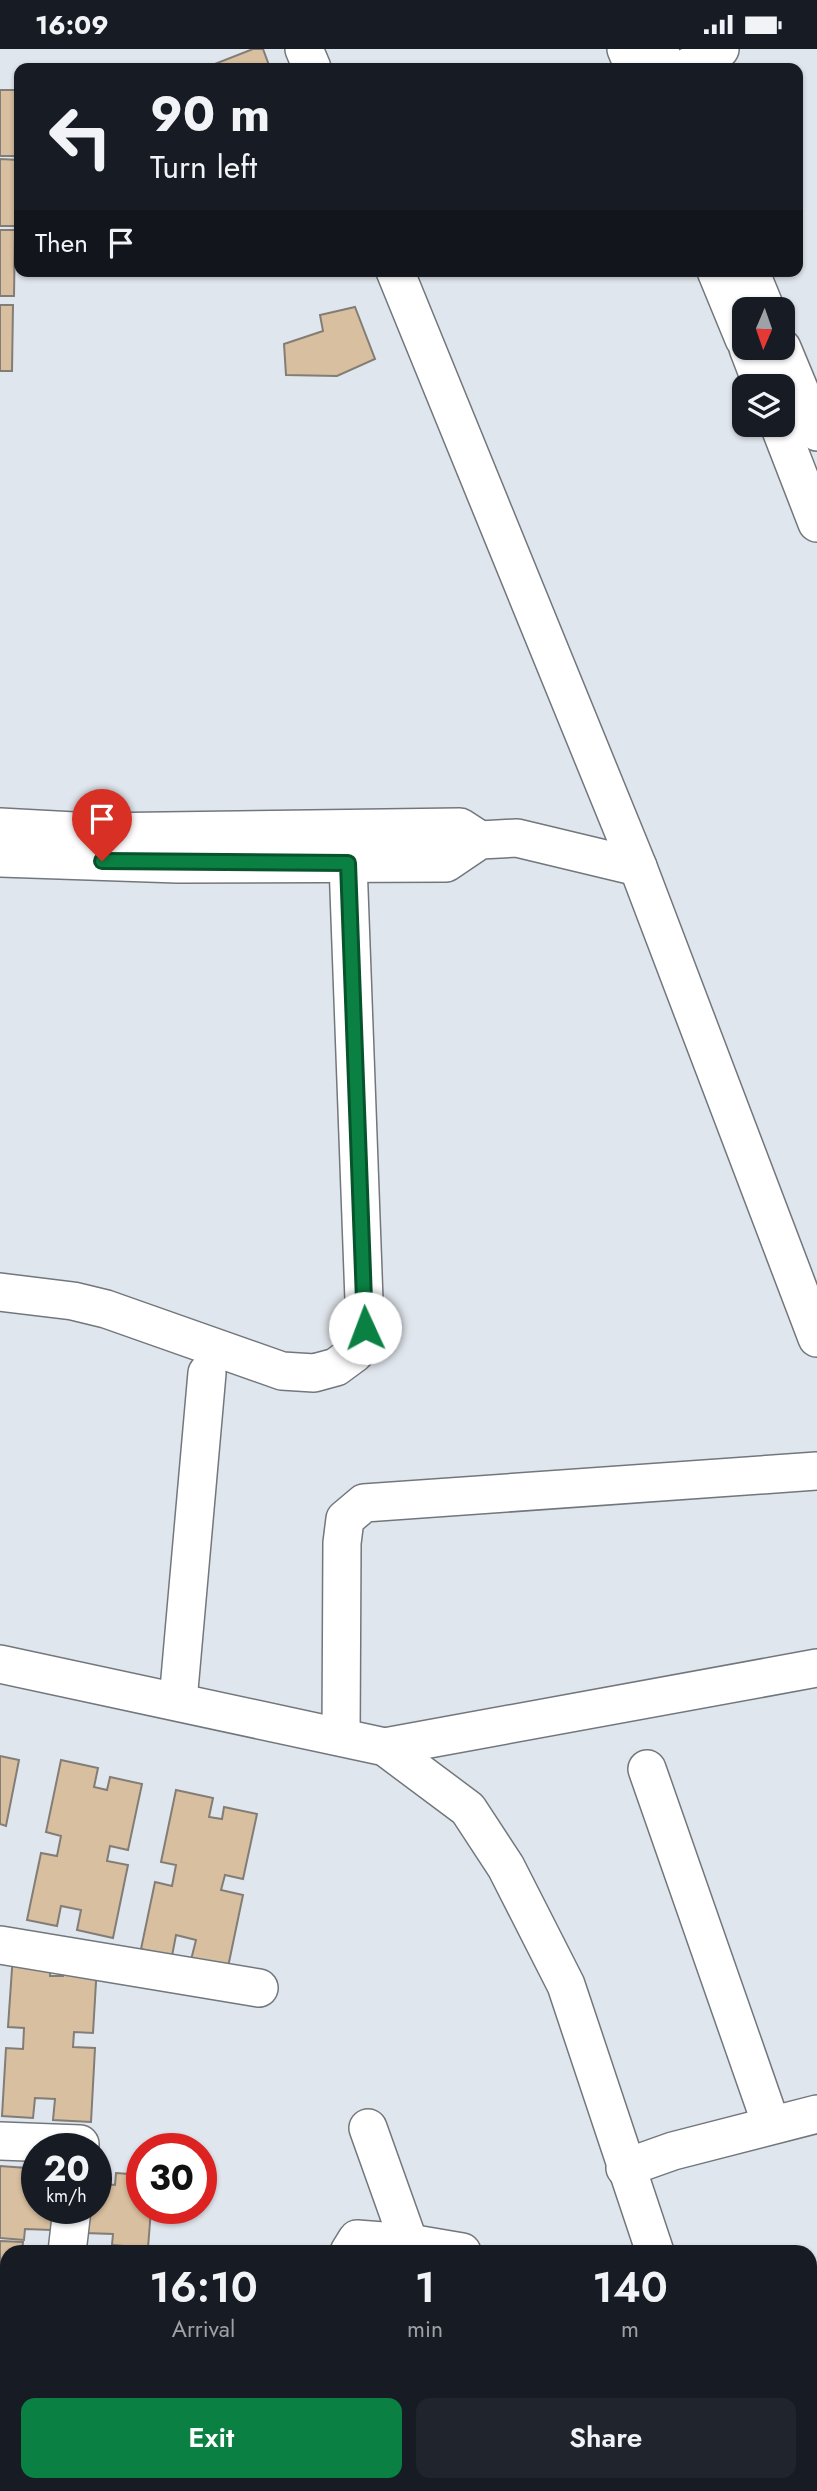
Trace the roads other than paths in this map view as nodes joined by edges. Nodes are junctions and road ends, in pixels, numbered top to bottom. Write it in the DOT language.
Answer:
graph roads {
  1 [pos="720,49"];
  2 [pos="695,63"];
  3 [pos="397,277"];
  4 [pos="718,277"];
  5 [pos="752,277"];
  6 [pos="761,297"];
  7 [pos="732,310"];
  8 [pos="787,361"];
  9 [pos="817,432"];
  10 [pos="784,437"];
  11 [pos="817,523"];
  12 [pos="0,827"];
  13 [pos="480,840"];
  14 [pos="0,858"];
  15 [pos="348,863"];
  16 [pos="638,867"];
  17 [pos="0,1292"];
  18 [pos="817,1338"];
  19 [pos="207,1373"];
  20 [pos="817,1471"];
  21 [pos="0,1664"];
  22 [pos="817,1668"];
  23 [pos="178,1701"];
  24 [pos="341,1736"];
  25 [pos="385,1747"];
  26 [pos="647,1769"];
  27 [pos="0,1945"];
  28 [pos="259,1988"];
  29 [pos="817,2114"];
  30 [pos="771,2125"];
  31 [pos="368,2128"];
  32 [pos="0,2141"];
  33 [pos="21,2142"];
  34 [pos="625,2168"];
  35 [pos="70,2224"];
  36 [pos="409,2243"];
  37 [pos="68,2245"];
  38 [pos="353,2245"];
  39 [pos="421,2245"];
  40 [pos="652,2245"];
  1 -- 2 [label="street"];
  3 -- 16 [label="street"];
  4 -- 7 [label="street"];
  5 -- 6 [label="street"];
  8 -- 9 [label="street"];
  10 -- 11 [label="street"];
  12 -- 13 [label="street"];
  13 -- 15 [label="street"];
  13 -- 16 [label="street"];
  14 -- 15 [label="street"];
  15 -- 17 [label="street"];
  16 -- 18 [label="street"];
  19 -- 23 [label="street"];
  20 -- 24 [label="street"];
  21 -- 23 [label="street"];
  22 -- 25 [label="street"];
  23 -- 24 [label="street"];
  24 -- 25 [label="street"];
  25 -- 34 [label="street"];
  26 -- 30 [label="street"];
  27 -- 28 [label="street"];
  29 -- 30 [label="street"];
  30 -- 34 [label="street"];
  31 -- 36 [label="street"];
  32 -- 33 [label="street"];
  34 -- 40 [label="street"];
  35 -- 37 [label="street"];
  36 -- 38 [label="street"];
  36 -- 39 [label="street"];
}
